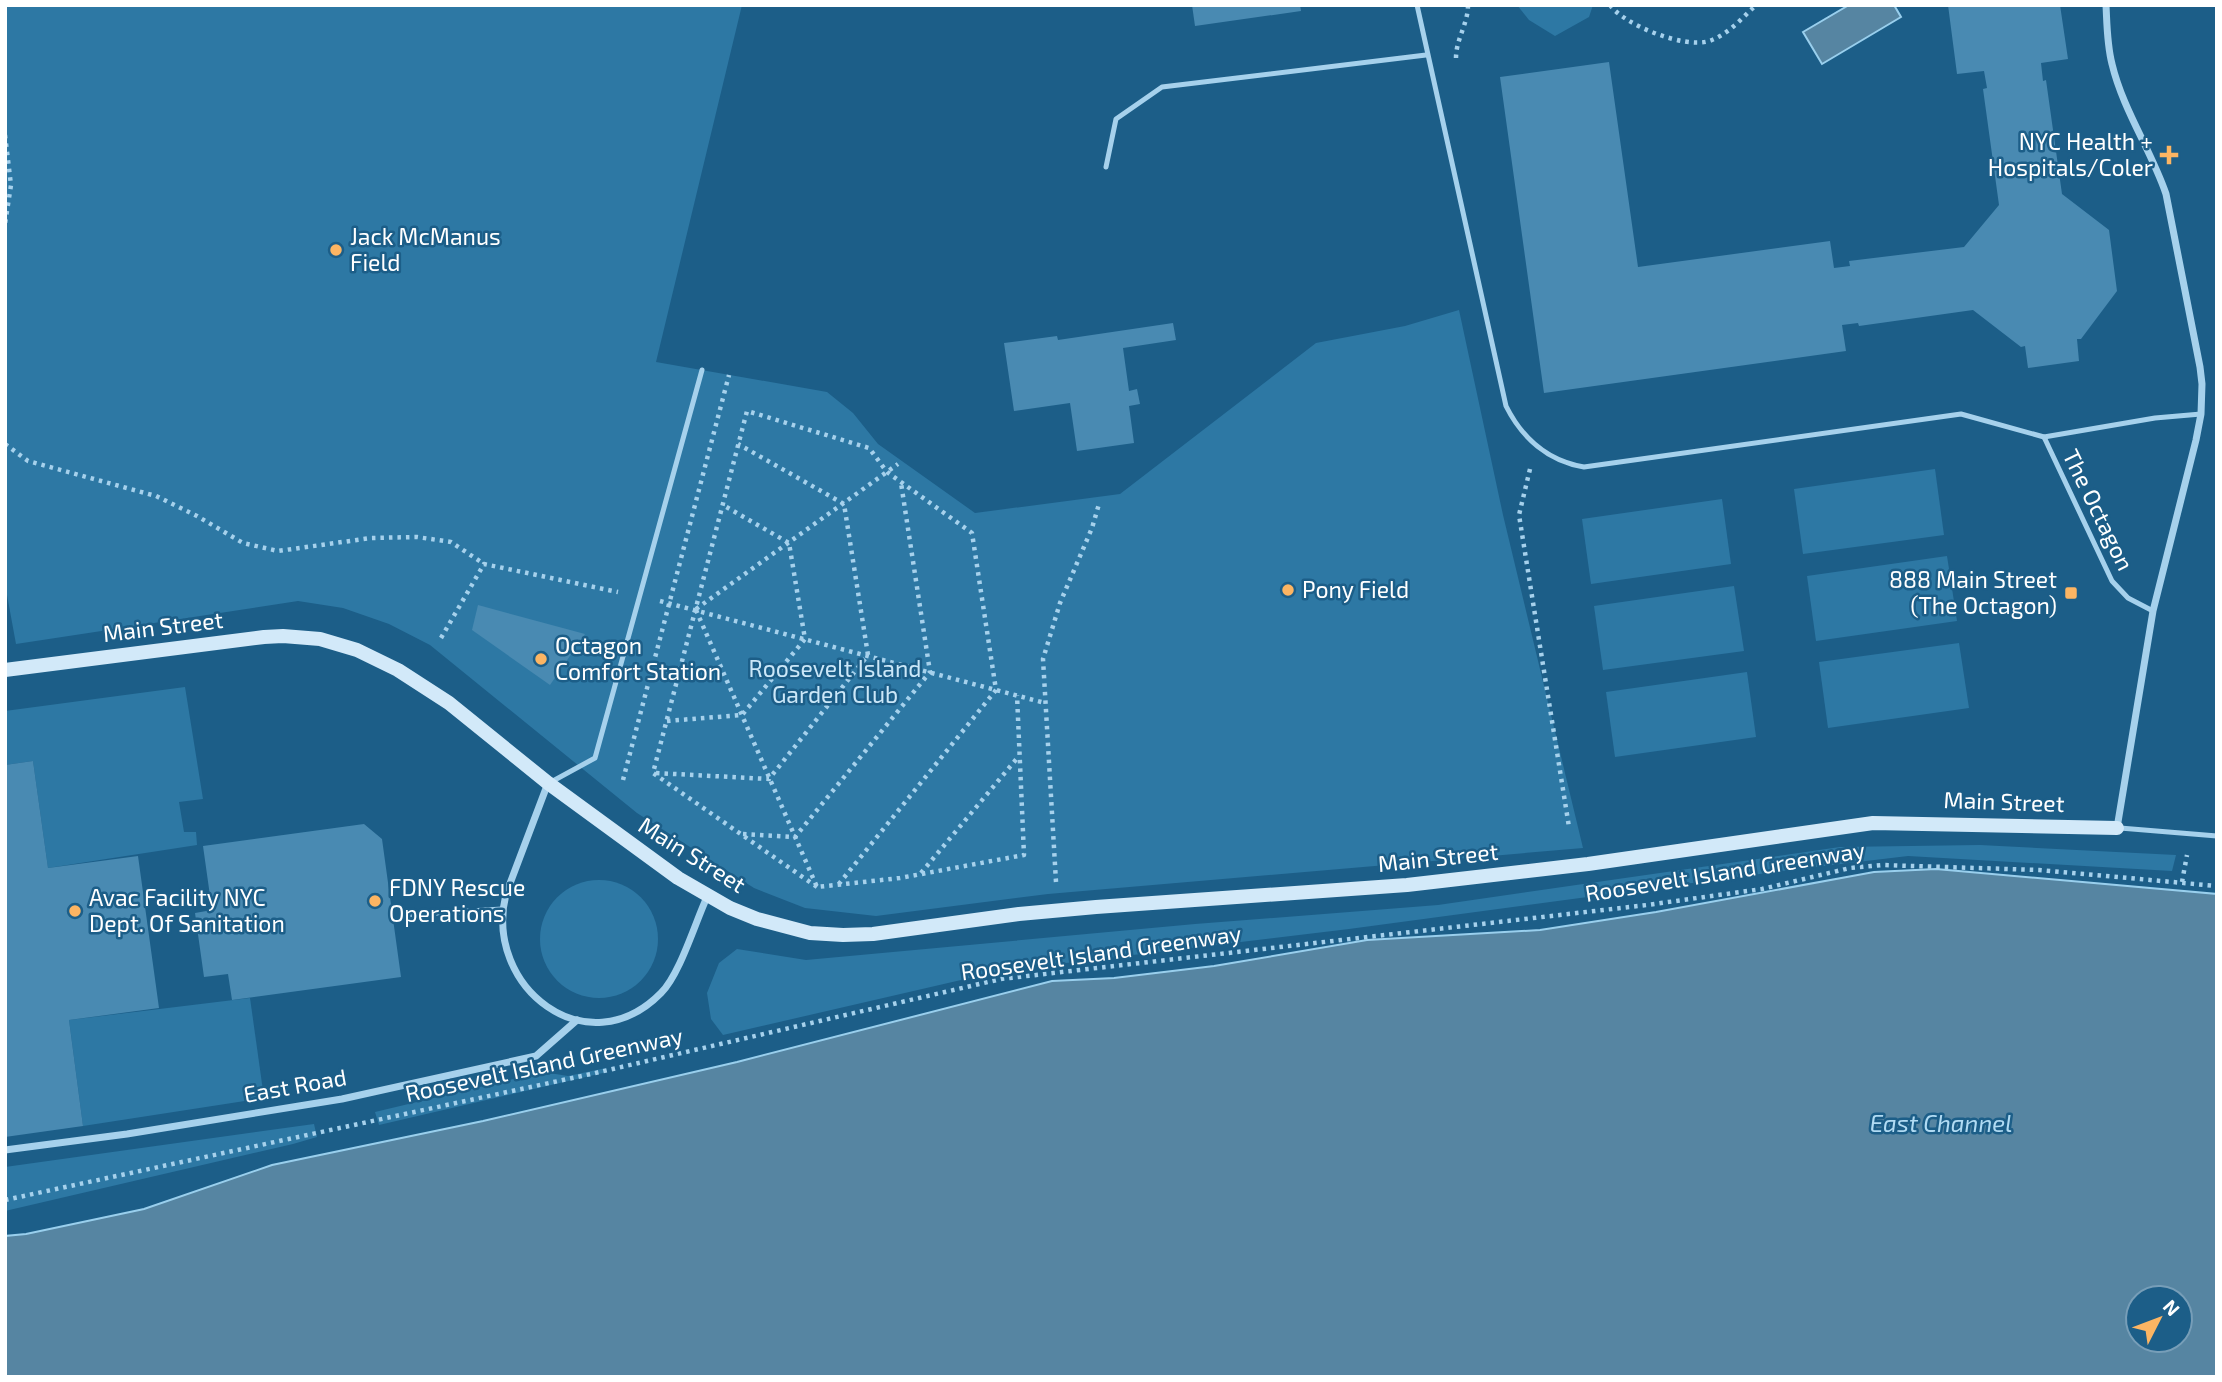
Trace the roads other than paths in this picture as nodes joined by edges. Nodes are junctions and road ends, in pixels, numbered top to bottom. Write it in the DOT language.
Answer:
graph roads {
  1 [pos="1417,5"];
  2 [pos="2106,5"];
  3 [pos="1426,55"];
  4 [pos="1106,167"];
  5 [pos="702,370"];
  6 [pos="2201,414"];
  7 [pos="2043,437"];
  8 [pos="2153,611"];
  9 [pos="5,670"];
  10 [pos="548,783"];
  11 [pos="2117,828"];
  12 [pos="2217,836"];
  13 [pos="707,897"];
  14 [pos="502,909"];
  15 [pos="405,915"];
  16 [pos="577,1020"];
  17 [pos="5,1150"];
  1 -- 3 [label="lane"];
  2 -- 6 [label="street"];
  3 -- 4 [label="lane"];
  3 -- 7 [label="lane"];
  5 -- 10 [label="lane"];
  6 -- 7 [label="lane, The Octagon"];
  6 -- 8 [label="street"];
  7 -- 8 [label="lane, The Octagon"];
  8 -- 11 [label="street"];
  9 -- 10 [label="street, Main Street"];
  10 -- 13 [label="street, Main Street"];
  10 -- 14 [label="street"];
  11 -- 12 [label="lane"];
  11 -- 13 [label="street, Main Street"];
  13 -- 16 [label="street"];
  14 -- 15 [label="lane"];
  14 -- 16 [label="street"];
  16 -- 17 [label="street, East Road"];
}
